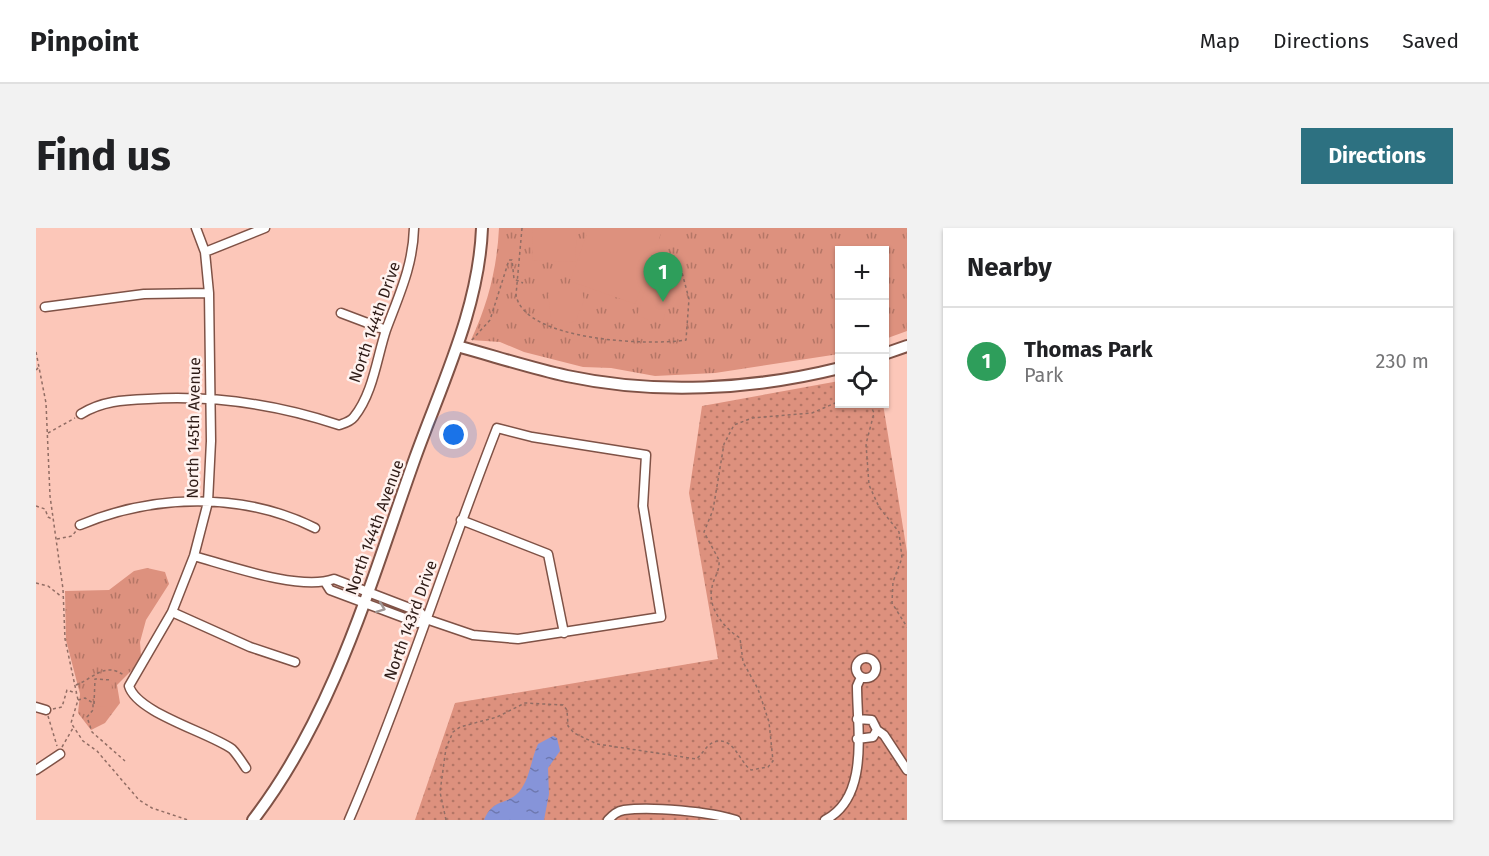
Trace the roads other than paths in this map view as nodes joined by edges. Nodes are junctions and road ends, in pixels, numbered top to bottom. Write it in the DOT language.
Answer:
graph roads {
  1 [pos="195,228"];
  2 [pos="265,228"];
  3 [pos="414,228"];
  4 [pos="482,228"];
  5 [pos="205,252"];
  6 [pos="209,293"];
  7 [pos="45,307"];
  8 [pos="341,313"];
  9 [pos="386,330"];
  10 [pos="457,346"];
  11 [pos="907,346"];
  12 [pos="889,353"];
  13 [pos="835,369"];
  14 [pos="210,398"];
  15 [pos="81,414"];
  16 [pos="208,502"];
  17 [pos="461,520"];
  18 [pos="80,525"];
  19 [pos="315,528"];
  20 [pos="194,556"];
  21 [pos="365,597"];
  22 [pos="404,606"];
  23 [pos="172,612"];
  24 [pos="400,616"];
  25 [pos="426,619"];
  26 [pos="564,633"];
  27 [pos="295,662"];
  28 [pos="861,677"];
  29 [pos="36,707"];
  30 [pos="46,710"];
  31 [pos="857,718"];
  32 [pos="877,730"];
  33 [pos="857,739"];
  34 [pos="60,754"];
  35 [pos="246,768"];
  36 [pos="36,770"];
  37 [pos="907,770"];
  38 [pos="253,820"];
  39 [pos="349,820"];
  40 [pos="608,820"];
  41 [pos="736,820"];
  42 [pos="825,820"];
  1 -- 5 [label="street, North 145th Avenue"];
  2 -- 5 [label="street"];
  3 -- 9 [label="street, North 144th Drive"];
  4 -- 10 [label="main road, North 144th Avenue"];
  5 -- 6 [label="street, North 145th Avenue"];
  6 -- 7 [label="street"];
  6 -- 14 [label="street, North 145th Avenue"];
  8 -- 9 [label="street"];
  9 -- 14 [label="street, North 144th Drive"];
  10 -- 13 [label="main road"];
  10 -- 21 [label="main road, North 144th Avenue"];
  11 -- 12 [label="main road"];
  14 -- 15 [label="street"];
  14 -- 16 [label="street, North 145th Avenue"];
  16 -- 18 [label="street"];
  16 -- 19 [label="street"];
  16 -- 20 [label="street, North 145th Avenue"];
  17 -- 25 [label="street, North 143rd Drive"];
  17 -- 26 [label="street"];
  17 -- 26 [label="street, North 143rd Drive"];
  20 -- 21 [label="street"];
  20 -- 23 [label="street, North 145th Avenue"];
  21 -- 22 [label="street"];
  21 -- 24 [label="street, one-way"];
  21 -- 38 [label="main road, North 144th Avenue"];
  22 -- 24 [label="street"];
  22 -- 25 [label="street"];
  23 -- 27 [label="street"];
  23 -- 35 [label="street, North 145th Avenue"];
  24 -- 25 [label="street"];
  25 -- 26 [label="street"];
  25 -- 39 [label="street, North 143rd Drive"];
  28 -- 31 [label="street"];
  29 -- 30 [label="street"];
  31 -- 32 [label="street"];
  31 -- 33 [label="street"];
  32 -- 33 [label="street"];
  32 -- 37 [label="street"];
  33 -- 42 [label="street"];
  34 -- 36 [label="street"];
  40 -- 41 [label="street"];
}
